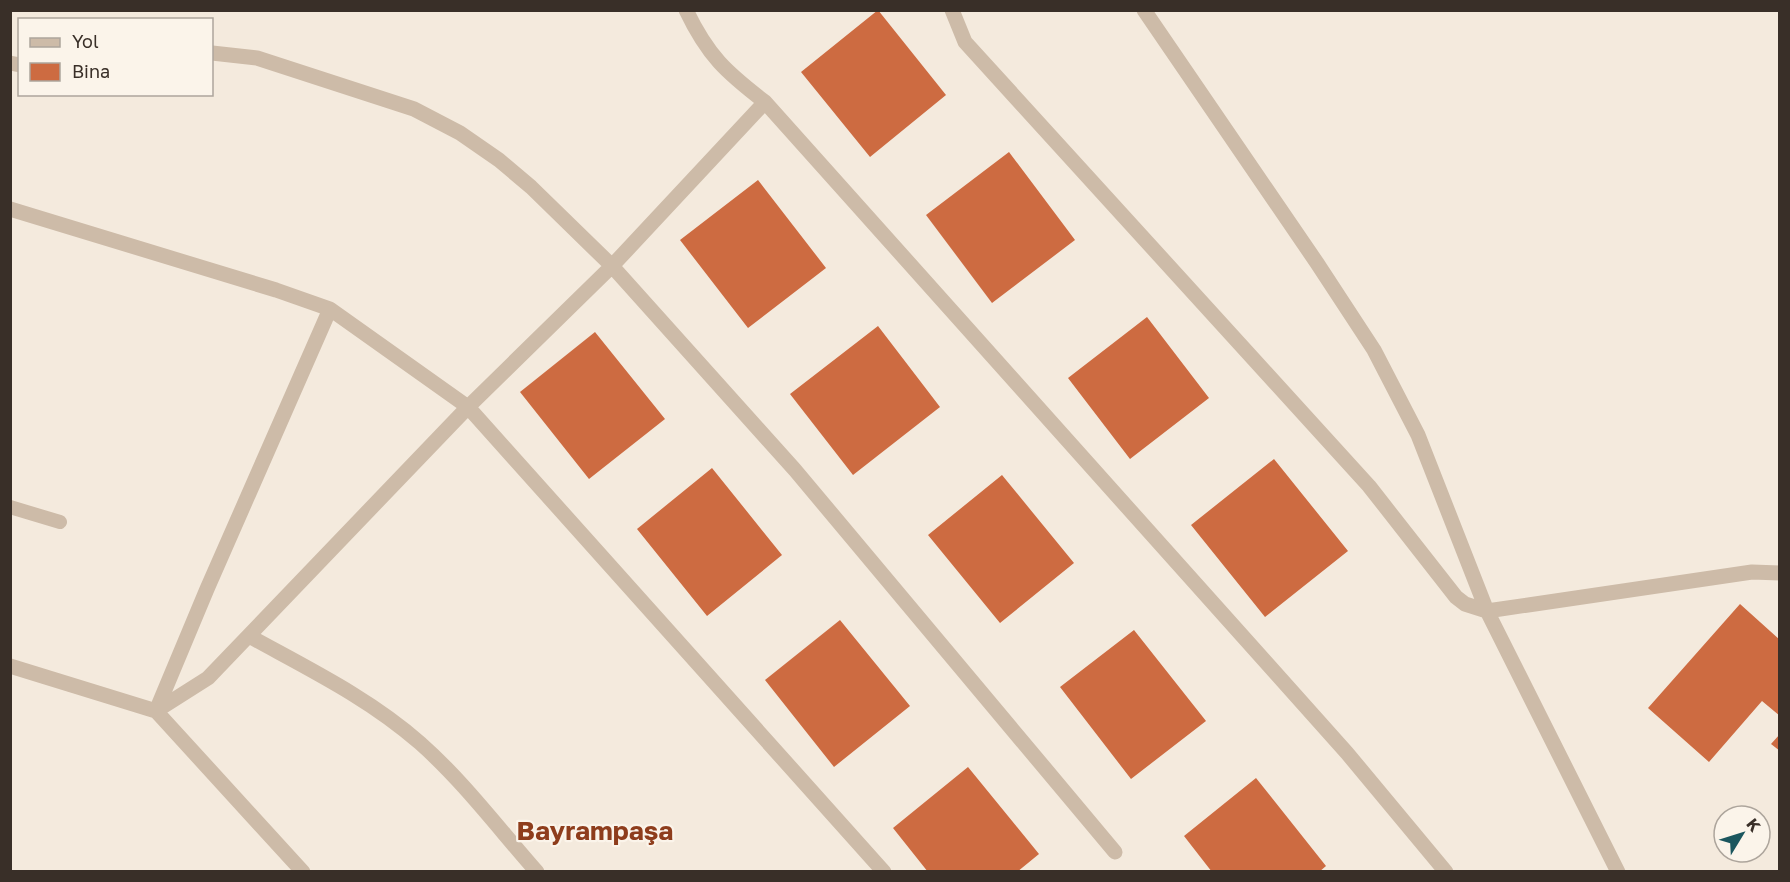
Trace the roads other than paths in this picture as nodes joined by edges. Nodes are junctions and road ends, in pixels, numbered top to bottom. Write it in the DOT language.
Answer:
graph roads {
  1 [pos="686,10"];
  2 [pos="952,10"];
  3 [pos="1144,10"];
  4 [pos="213,53"];
  5 [pos="765,102"];
  6 [pos="10,209"];
  7 [pos="612,266"];
  8 [pos="330,309"];
  9 [pos="468,407"];
  10 [pos="10,507"];
  11 [pos="60,522"];
  12 [pos="1779,573"];
  13 [pos="1487,611"];
  14 [pos="249,636"];
  15 [pos="10,666"];
  16 [pos="156,711"];
  17 [pos="1115,852"];
  18 [pos="303,872"];
  19 [pos="537,872"];
  20 [pos="884,872"];
  21 [pos="1446,872"];
  22 [pos="1618,872"];
  1 -- 5 [label="street"];
  2 -- 13 [label="street"];
  3 -- 13 [label="street"];
  4 -- 7 [label="street"];
  5 -- 7 [label="street"];
  5 -- 21 [label="street"];
  6 -- 8 [label="street"];
  7 -- 9 [label="street"];
  7 -- 17 [label="street"];
  8 -- 9 [label="street"];
  8 -- 16 [label="street"];
  9 -- 14 [label="street"];
  9 -- 20 [label="street"];
  10 -- 11 [label="lane"];
  12 -- 13 [label="street"];
  13 -- 22 [label="street"];
  14 -- 16 [label="street"];
  14 -- 19 [label="street"];
  15 -- 16 [label="street"];
  16 -- 18 [label="street"];
}
